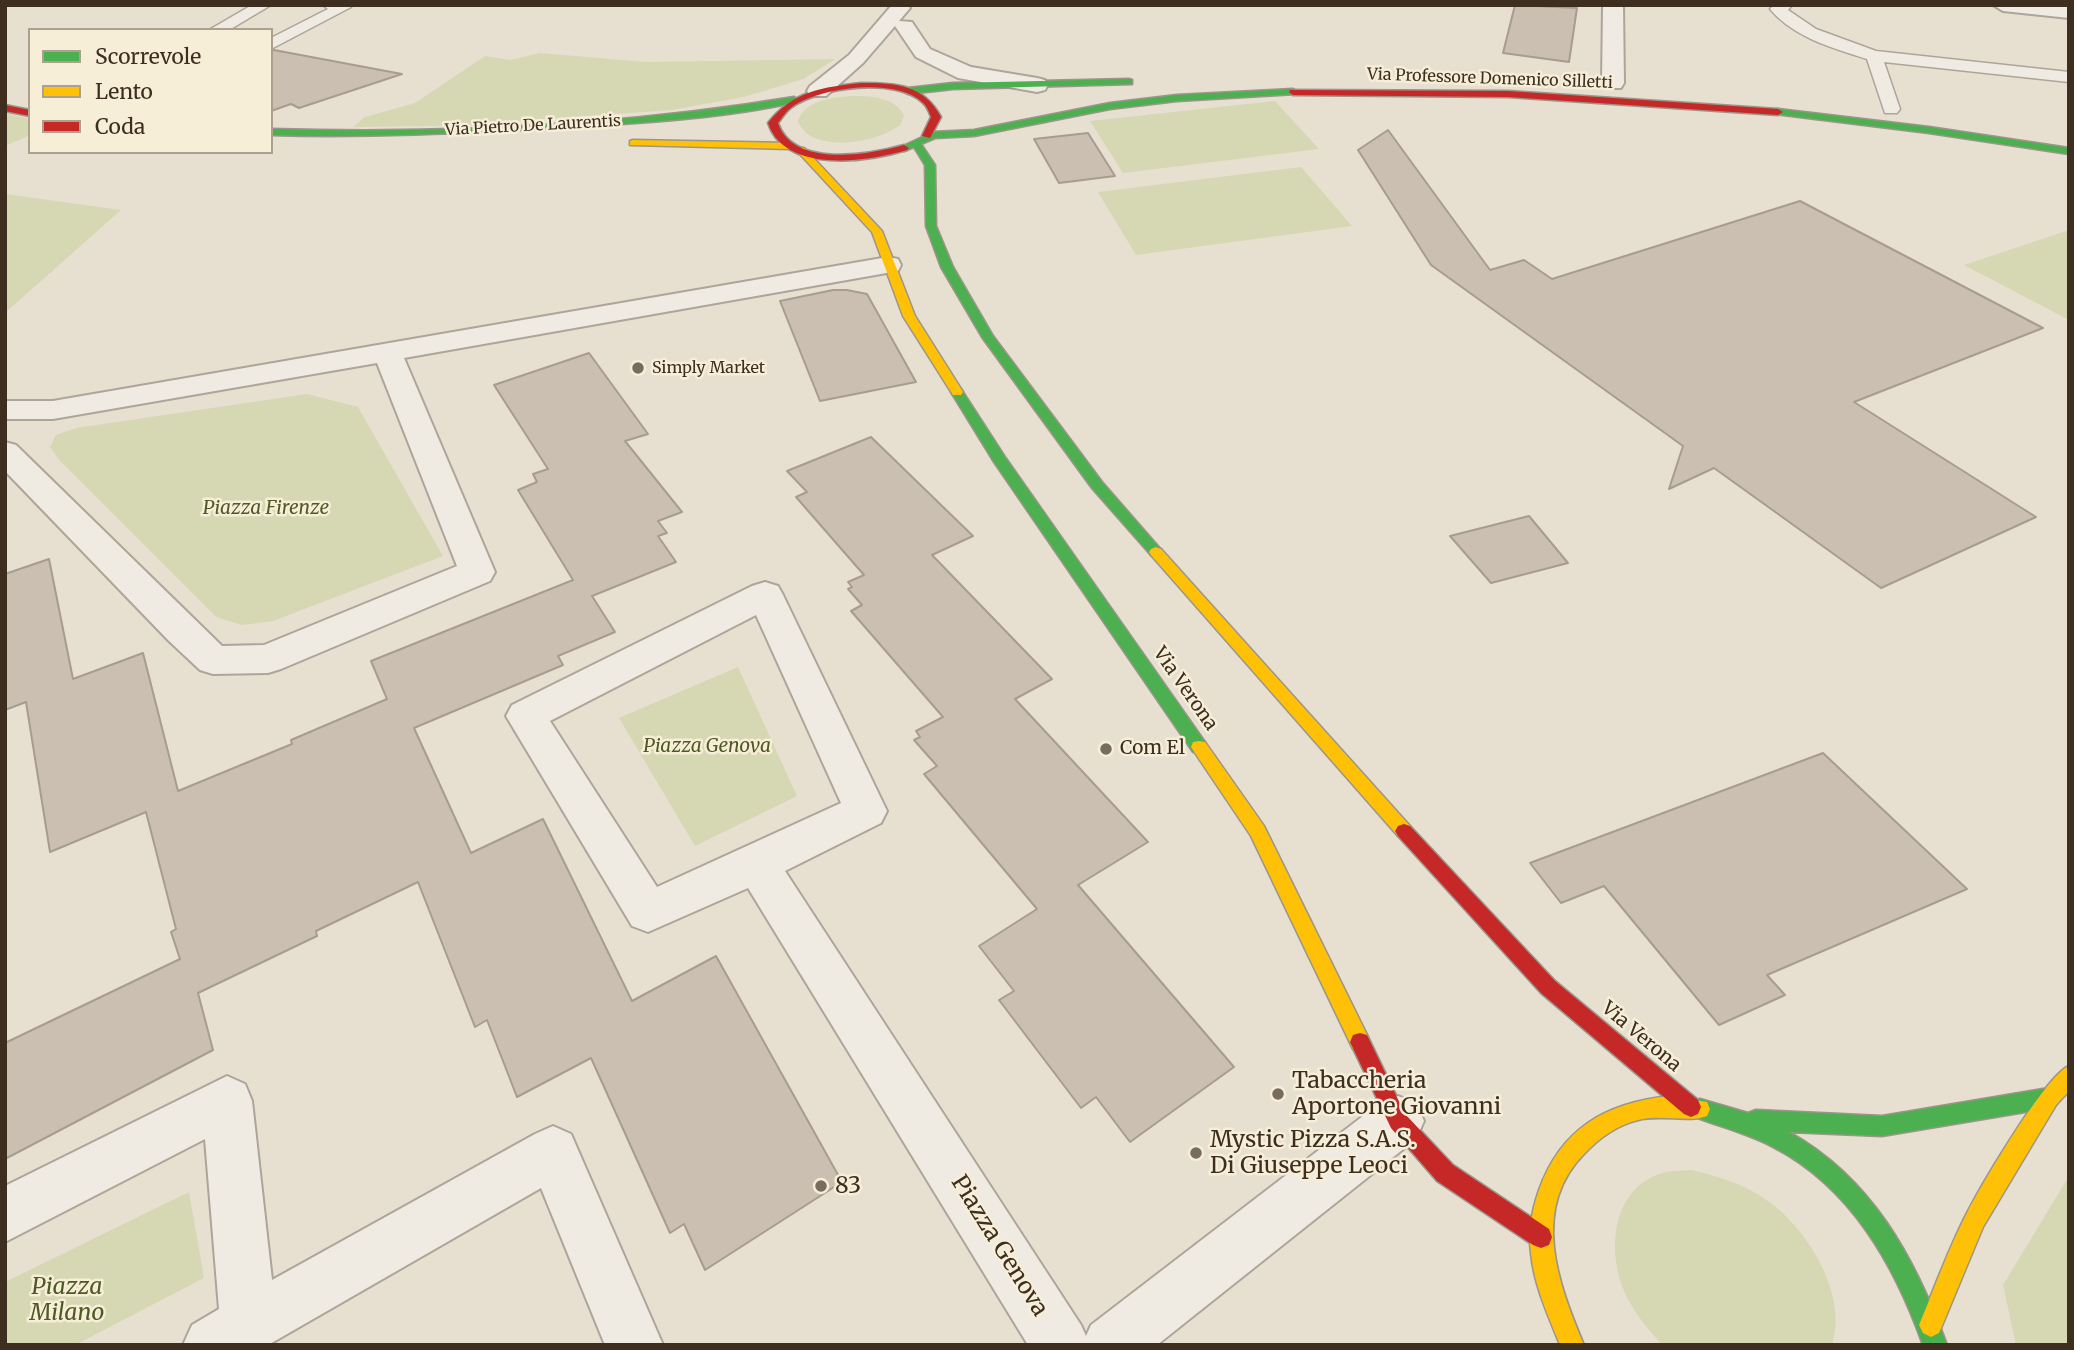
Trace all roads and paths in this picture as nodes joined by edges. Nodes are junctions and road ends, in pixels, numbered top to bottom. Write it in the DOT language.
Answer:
graph roads {
  1 [pos="264,5"];
  2 [pos="330,5"];
  3 [pos="1613,5"];
  4 [pos="1785,5"];
  5 [pos="2003,5"];
  6 [pos="2069,12"];
  7 [pos="901,13"];
  8 [pos="221,28"];
  9 [pos="273,43"];
  10 [pos="1874,56"];
  11 [pos="1474,77"];
  12 [pos="2069,77"];
  13 [pos="1550,80"];
  14 [pos="1143,81"];
  15 [pos="1613,83"];
  16 [pos="1037,85"];
  17 [pos="818,90"];
  18 [pos="905,90"];
  19 [pos="1721,92"];
  20 [pos="794,100"];
  21 [pos="5,107"];
  22 [pos="1891,109"];
  23 [pos="28,113"];
  24 [pos="1968,119"];
  25 [pos="273,132"];
  26 [pos="921,139"];
  27 [pos="616,143"];
  28 [pos="796,148"];
  29 [pos="2069,150"];
  30 [pos="888,265"];
  31 [pos="387,351"];
  32 [pos="5,410"];
  33 [pos="5,452"];
  34 [pos="757,864"];
  35 [pos="2069,1076"];
  36 [pos="2049,1098"];
  37 [pos="1691,1107"];
  38 [pos="1743,1120"];
  39 [pos="1398,1121"];
  40 [pos="5,1215"];
  41 [pos="1541,1237"];
  42 [pos="1931,1325"];
  43 [pos="230,1334"];
  44 [pos="634,1345"];
  45 [pos="1061,1345"];
  46 [pos="1111,1345"];
  47 [pos="1572,1345"];
  48 [pos="1935,1345"];
  1 -- 8 [label="lane"];
  2 -- 9 [label="lane"];
  3 -- 15 [label="street"];
  4 -- 10 [label="lane"];
  5 -- 6 [label="street"];
  7 -- 16 [label="street"];
  7 -- 17 [label="street"];
  7 -- 18 [label="street"];
  10 -- 12 [label="lane"];
  10 -- 22 [label="lane"];
  11 -- 13 [label="main road, Via Professore Domenico Silletti"];
  14 -- 16 [label="main road"];
  16 -- 18 [label="main road"];
  17 -- 18 [label="main road, Via Pietro De Laurentis"];
  17 -- 20 [label="main road, Via Pietro De Laurentis"];
  18 -- 26 [label="main road"];
  19 -- 22 [label="main road"];
  20 -- 25 [label="main road, Via Pietro De Laurentis"];
  20 -- 28 [label="main road, Via Verona"];
  21 -- 23 [label="main road"];
  22 -- 24 [label="main road"];
  26 -- 28 [label="main road, Via Professore Domenico Silletti"];
  26 -- 29 [label="main road, Via Professore Domenico Silletti"];
  26 -- 37 [label="main road, Via Verona"];
  27 -- 28 [label="main road, Via Pietro De Laurentis"];
  28 -- 30 [label="main road, Via Verona"];
  30 -- 31 [label="street"];
  30 -- 39 [label="main road, Via Verona"];
  31 -- 32 [label="street"];
  31 -- 33 [label="street"];
  34 -- 34 [label="street"];
  34 -- 45 [label="street, Piazza Genova"];
  35 -- 36 [label="main road"];
  36 -- 38 [label="main road"];
  36 -- 42 [label="main road"];
  37 -- 38 [label="main road"];
  37 -- 41 [label="main road"];
  38 -- 42 [label="main road"];
  39 -- 41 [label="main road, Via Verona"];
  39 -- 46 [label="street"];
  40 -- 43 [label="street"];
  41 -- 47 [label="main road"];
  42 -- 48 [label="main road"];
  43 -- 44 [label="street"];
}
